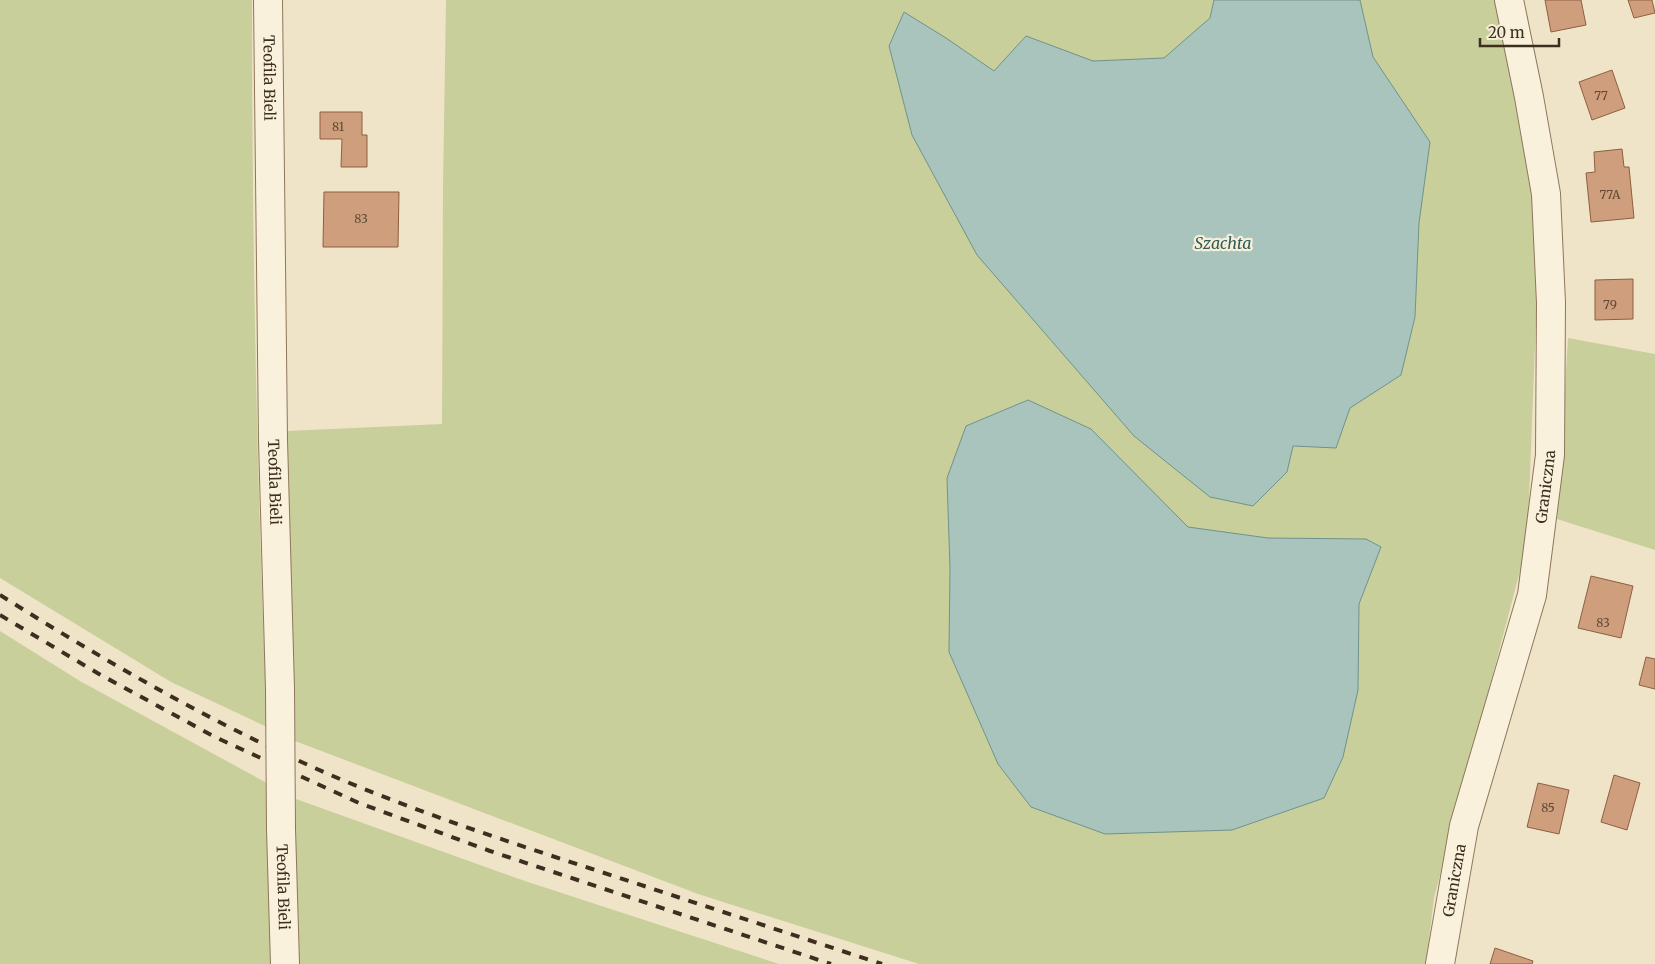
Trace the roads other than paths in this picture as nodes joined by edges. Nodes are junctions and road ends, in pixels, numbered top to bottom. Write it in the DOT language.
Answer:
graph roads {
  1 [pos="268,0"];
  2 [pos="1509,0"];
  3 [pos="285,964"];
  4 [pos="1440,964"];
  1 -- 3 [label="street, Teofila Bieli, bridge"];
  2 -- 4 [label="street, Graniczna"];
}
